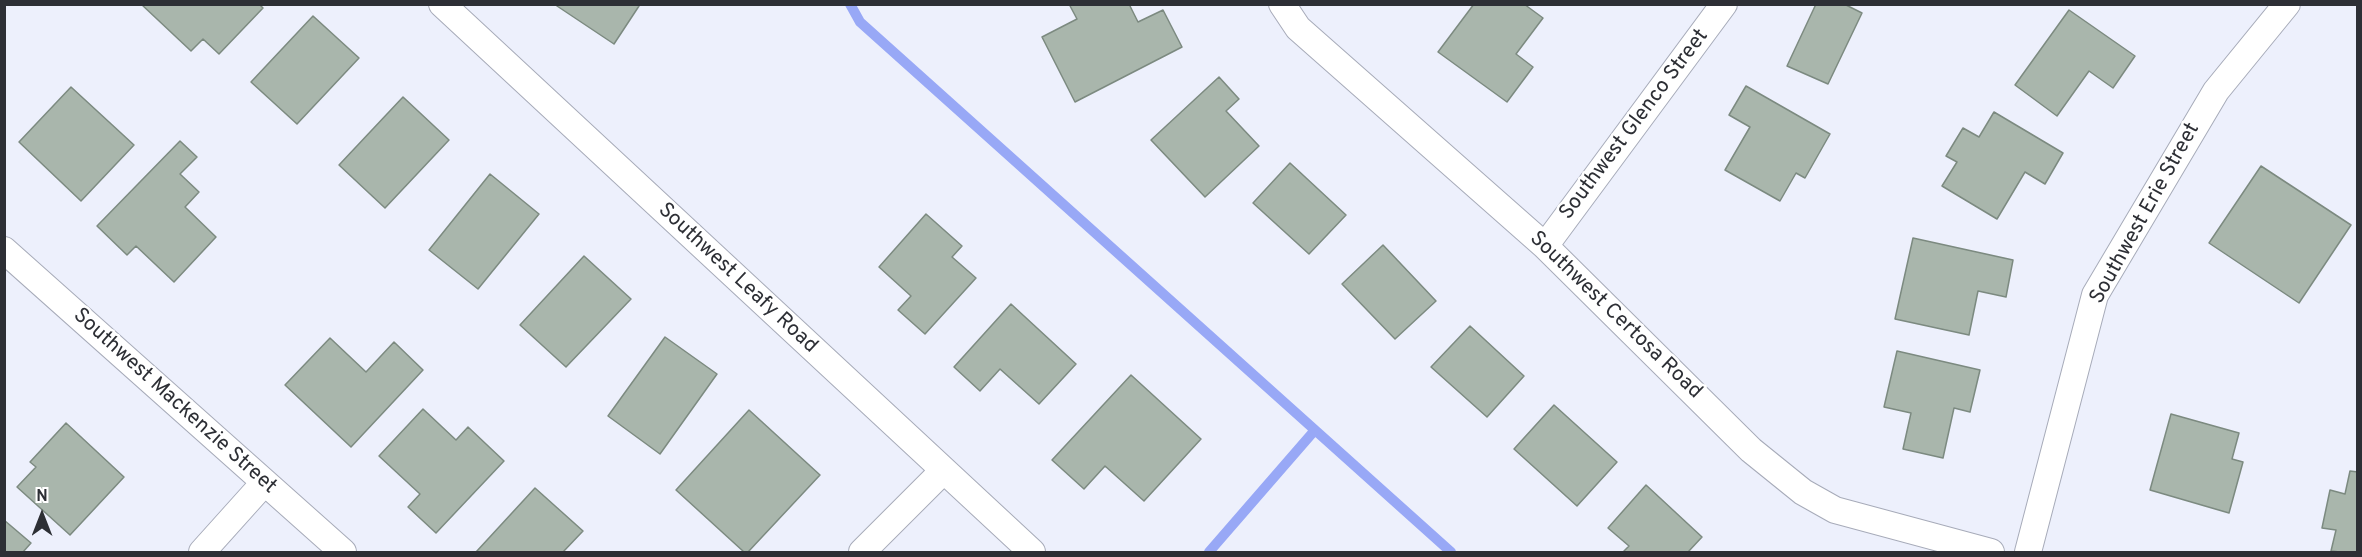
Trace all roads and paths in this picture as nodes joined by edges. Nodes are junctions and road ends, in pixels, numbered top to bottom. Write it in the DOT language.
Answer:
graph roads {
  1 [pos="1282,4"];
  2 [pos="1724,4"];
  3 [pos="2287,4"];
  4 [pos="445,6"];
  5 [pos="1545,246"];
  6 [pos="4,250"];
  7 [pos="943,471"];
  8 [pos="264,483"];
  9 [pos="202,552"];
  10 [pos="344,552"];
  11 [pos="862,552"];
  12 [pos="1032,552"];
  13 [pos="1991,552"];
  14 [pos="2028,552"];
  1 -- 5 [label="street, Southwest Certosa Road"];
  2 -- 5 [label="street, Southwest Glenco Street"];
  3 -- 14 [label="street, Southwest Erie Street"];
  4 -- 7 [label="street, Southwest Leafy Road"];
  5 -- 13 [label="street, Southwest Certosa Road"];
  6 -- 8 [label="street, Southwest Mackenzie Street"];
  7 -- 11 [label="street"];
  7 -- 12 [label="street, Southwest Leafy Road"];
  8 -- 9 [label="street"];
  8 -- 10 [label="street, Southwest Mackenzie Street"];
}
